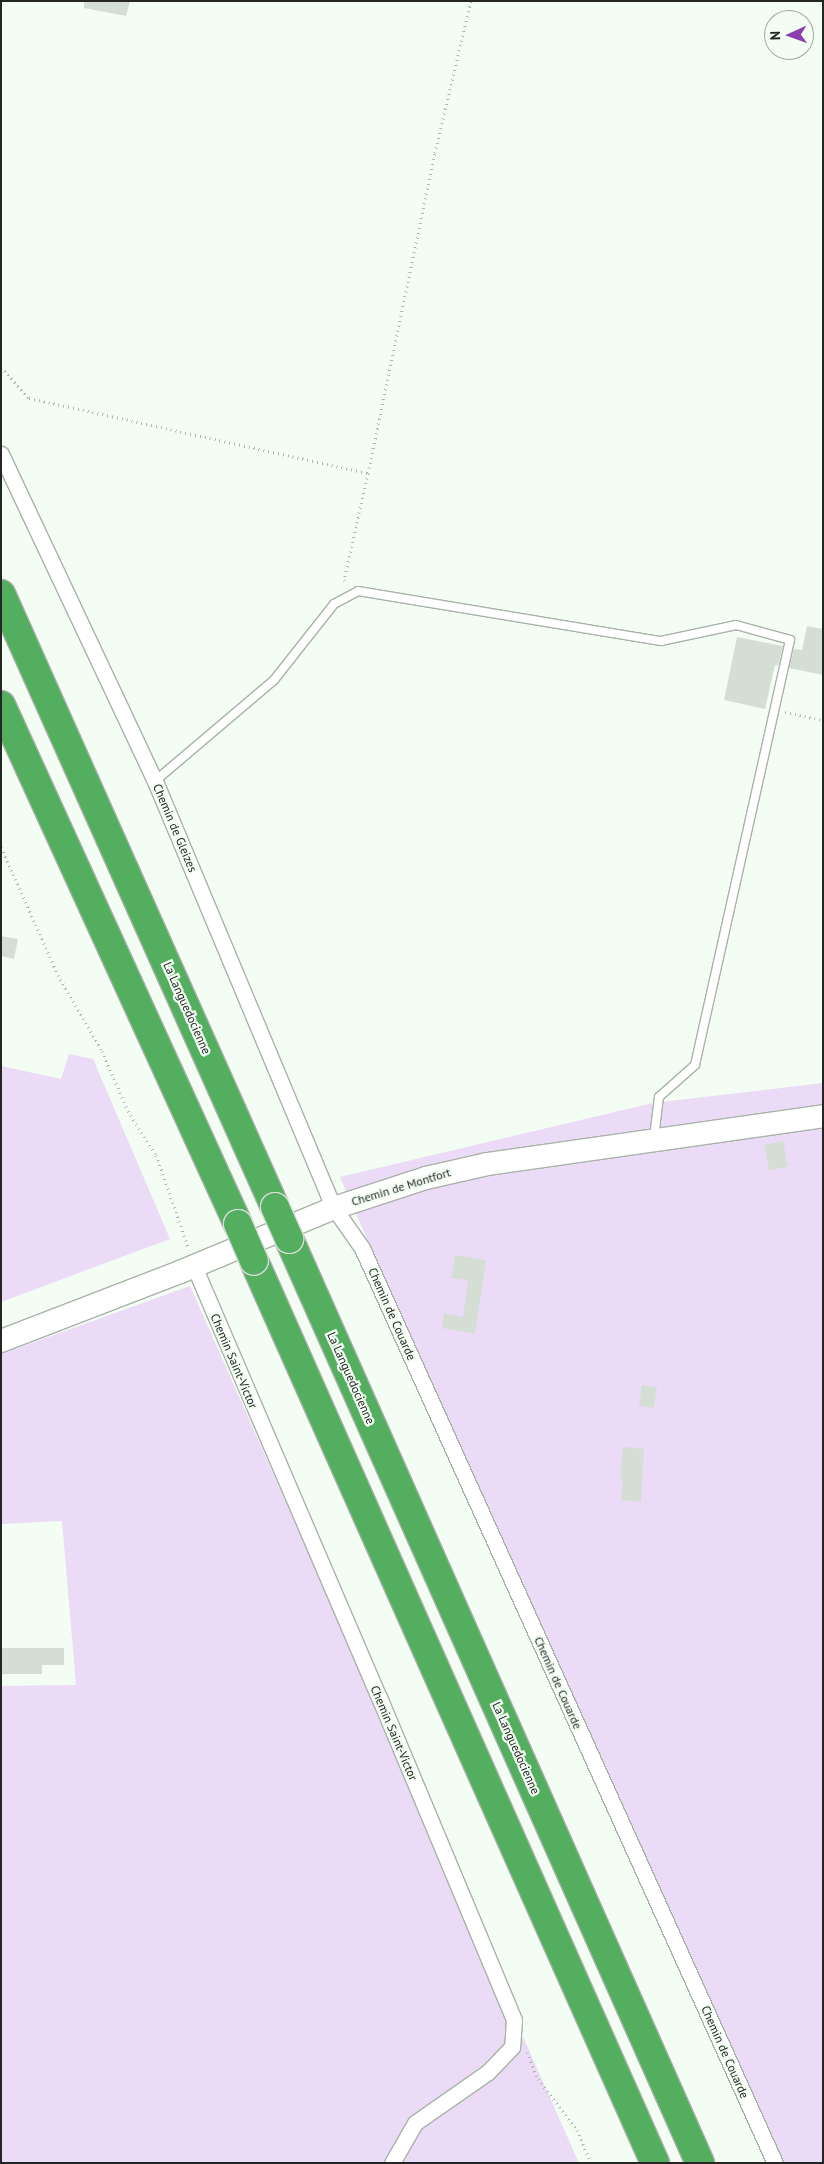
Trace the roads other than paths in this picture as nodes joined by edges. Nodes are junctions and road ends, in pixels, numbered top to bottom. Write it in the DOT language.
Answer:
graph roads {
  1 [pos="1,454"];
  2 [pos="1,594"];
  3 [pos="1,705"];
  4 [pos="155,781"];
  5 [pos="823,1116"];
  6 [pos="654,1140"];
  7 [pos="334,1208"];
  8 [pos="194,1266"];
  9 [pos="1,1341"];
  10 [pos="392,2163"];
  11 [pos="656,2163"];
  12 [pos="700,2163"];
  13 [pos="776,2163"];
  1 -- 4 [label="street, Chemin de Gleizes"];
  2 -- 12 [label="highway, La Languedocienne, bridge"];
  3 -- 11 [label="highway, bridge"];
  4 -- 6 [label="lane"];
  4 -- 7 [label="street, Chemin de Gleizes"];
  5 -- 6 [label="street, Chemin de Montfort"];
  6 -- 7 [label="street, Chemin de Montfort"];
  7 -- 8 [label="street, Chemin de Montfort"];
  7 -- 13 [label="street, Chemin de Couarde"];
  8 -- 9 [label="street, Chemin de Montfort"];
  8 -- 10 [label="street, Chemin Saint-Victor"];
}
